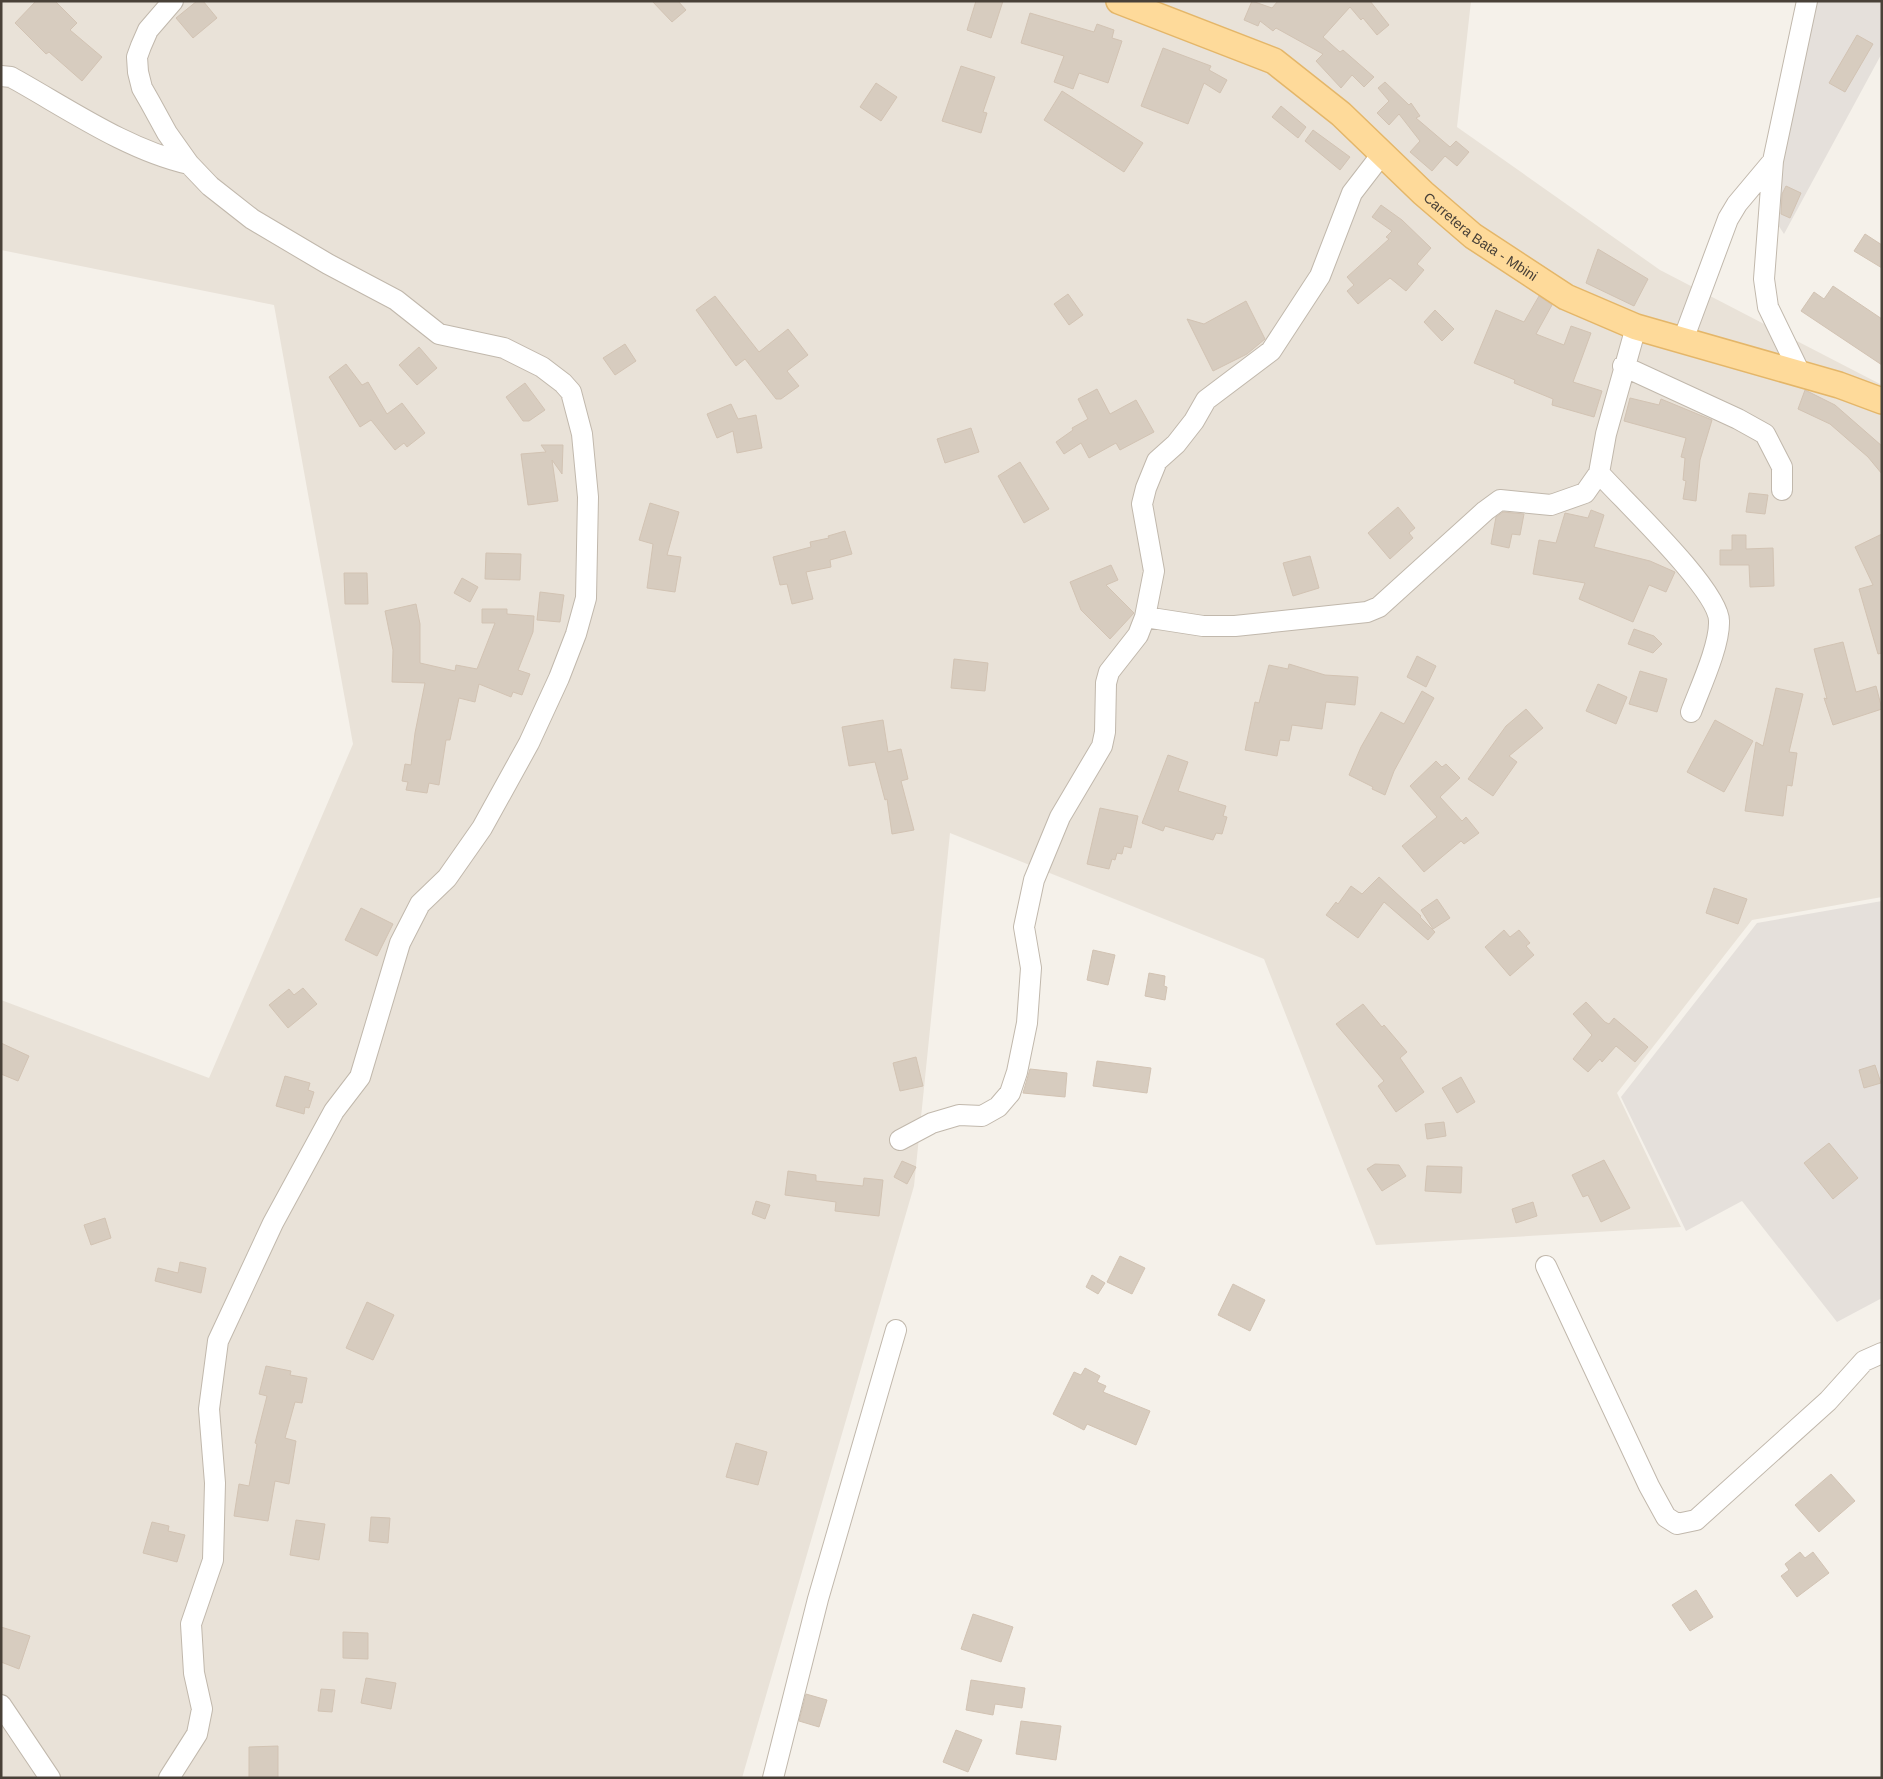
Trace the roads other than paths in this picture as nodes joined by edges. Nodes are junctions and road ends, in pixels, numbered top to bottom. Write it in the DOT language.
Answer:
graph roads {
  1 [pos="173,1"];
  2 [pos="1118,1"];
  3 [pos="1807,1"];
  4 [pos="1,76"];
  5 [pos="1382,154"];
  6 [pos="1773,161"];
  7 [pos="189,164"];
  8 [pos="1636,326"];
  9 [pos="1683,340"];
  10 [pos="1623,366"];
  11 [pos="1801,375"];
  12 [pos="1882,401"];
  13 [pos="1599,474"];
  14 [pos="1782,490"];
  15 [pos="1145,617"];
  16 [pos="1691,712"];
  17 [pos="900,1140"];
  18 [pos="1546,1266"];
  19 [pos="896,1330"];
  20 [pos="1882,1353"];
  21 [pos="1,1705"];
  22 [pos="50,1778"];
  23 [pos="169,1778"];
  24 [pos="773,1778"];
  1 -- 7 [label="street"];
  2 -- 5 [label="main road, Carretera Bata - Mbini"];
  3 -- 6 [label="street"];
  4 -- 7 [label="street"];
  5 -- 8 [label="main road, Carretera Bata - Mbini"];
  5 -- 15 [label="street"];
  6 -- 9 [label="street"];
  6 -- 11 [label="street"];
  7 -- 23 [label="street"];
  8 -- 9 [label="main road, Carretera Bata - Mbini"];
  8 -- 10 [label="street"];
  9 -- 11 [label="main road, Carretera Bata - Mbini"];
  10 -- 13 [label="street"];
  10 -- 14 [label="street"];
  11 -- 12 [label="main road, Carretera Bata - Mbini"];
  13 -- 15 [label="street"];
  13 -- 16 [label="street"];
  15 -- 17 [label="street"];
  18 -- 20 [label="street"];
  19 -- 24 [label="street"];
  21 -- 22 [label="street"];
}
